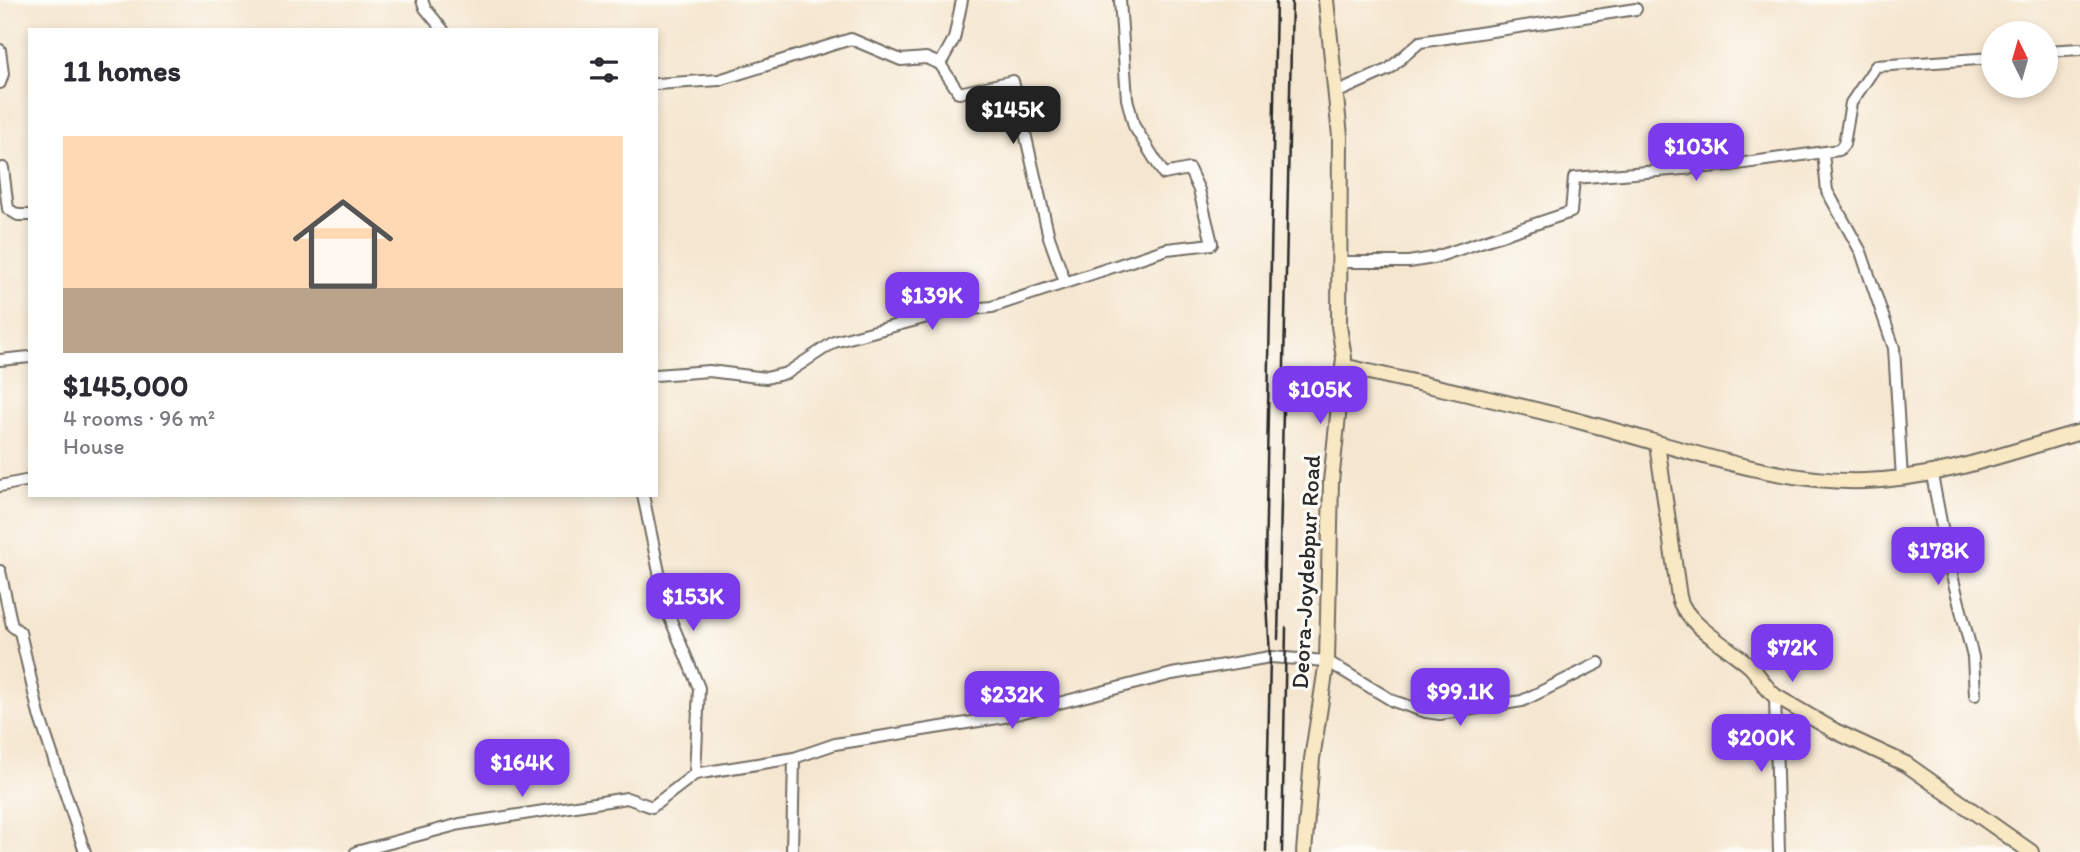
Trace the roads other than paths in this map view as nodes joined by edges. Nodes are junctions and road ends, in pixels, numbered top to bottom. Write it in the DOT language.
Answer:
graph roads {
  1 [pos="422,0"];
  2 [pos="962,0"];
  3 [pos="1120,0"];
  4 [pos="1326,0"];
  5 [pos="1636,9"];
  6 [pos="441,28"];
  7 [pos="2080,49"];
  8 [pos="0,50"];
  9 [pos="2058,50"];
  10 [pos="1981,59"];
  11 [pos="940,64"];
  12 [pos="0,83"];
  13 [pos="658,84"];
  14 [pos="1336,93"];
  15 [pos="1823,153"];
  16 [pos="3,169"];
  17 [pos="4,210"];
  18 [pos="28,215"];
  19 [pos="1339,262"];
  20 [pos="1065,282"];
  21 [pos="28,357"];
  22 [pos="0,360"];
  23 [pos="1343,366"];
  24 [pos="658,375"];
  25 [pos="2080,432"];
  26 [pos="1657,444"];
  27 [pos="1931,475"];
  28 [pos="1902,479"];
  29 [pos="28,480"];
  30 [pos="0,486"];
  31 [pos="643,497"];
  32 [pos="0,571"];
  33 [pos="1327,661"];
  34 [pos="1599,663"];
  35 [pos="1975,695"];
  36 [pos="1775,696"];
  37 [pos="794,758"];
  38 [pos="695,774"];
  39 [pos="85,852"];
  40 [pos="356,852"];
  41 [pos="792,852"];
  42 [pos="1304,852"];
  43 [pos="1779,852"];
  44 [pos="2031,852"];
  1 -- 6 [label="street"];
  2 -- 11 [label="street"];
  3 -- 20 [label="street"];
  4 -- 14 [label="street, Deora-Joydebpur Road"];
  5 -- 14 [label="street"];
  7 -- 9 [label="street"];
  8 -- 12 [label="street"];
  10 -- 15 [label="street"];
  11 -- 13 [label="street"];
  11 -- 20 [label="street"];
  14 -- 19 [label="street, Deora-Joydebpur Road"];
  15 -- 19 [label="street"];
  15 -- 28 [label="street"];
  16 -- 17 [label="street"];
  17 -- 18 [label="street"];
  19 -- 23 [label="street, Deora-Joydebpur Road"];
  20 -- 24 [label="street"];
  21 -- 22 [label="street"];
  23 -- 26 [label="street"];
  23 -- 33 [label="street, Deora-Joydebpur Road"];
  25 -- 27 [label="street"];
  26 -- 28 [label="street"];
  26 -- 36 [label="street"];
  27 -- 28 [label="street"];
  27 -- 35 [label="street"];
  29 -- 30 [label="street"];
  31 -- 38 [label="street"];
  32 -- 39 [label="street"];
  33 -- 34 [label="street"];
  33 -- 37 [label="street"];
  33 -- 42 [label="street, Deora-Joydebpur Road"];
  36 -- 43 [label="street"];
  36 -- 44 [label="street"];
  37 -- 38 [label="street"];
  37 -- 41 [label="street"];
  38 -- 40 [label="street"];
}
